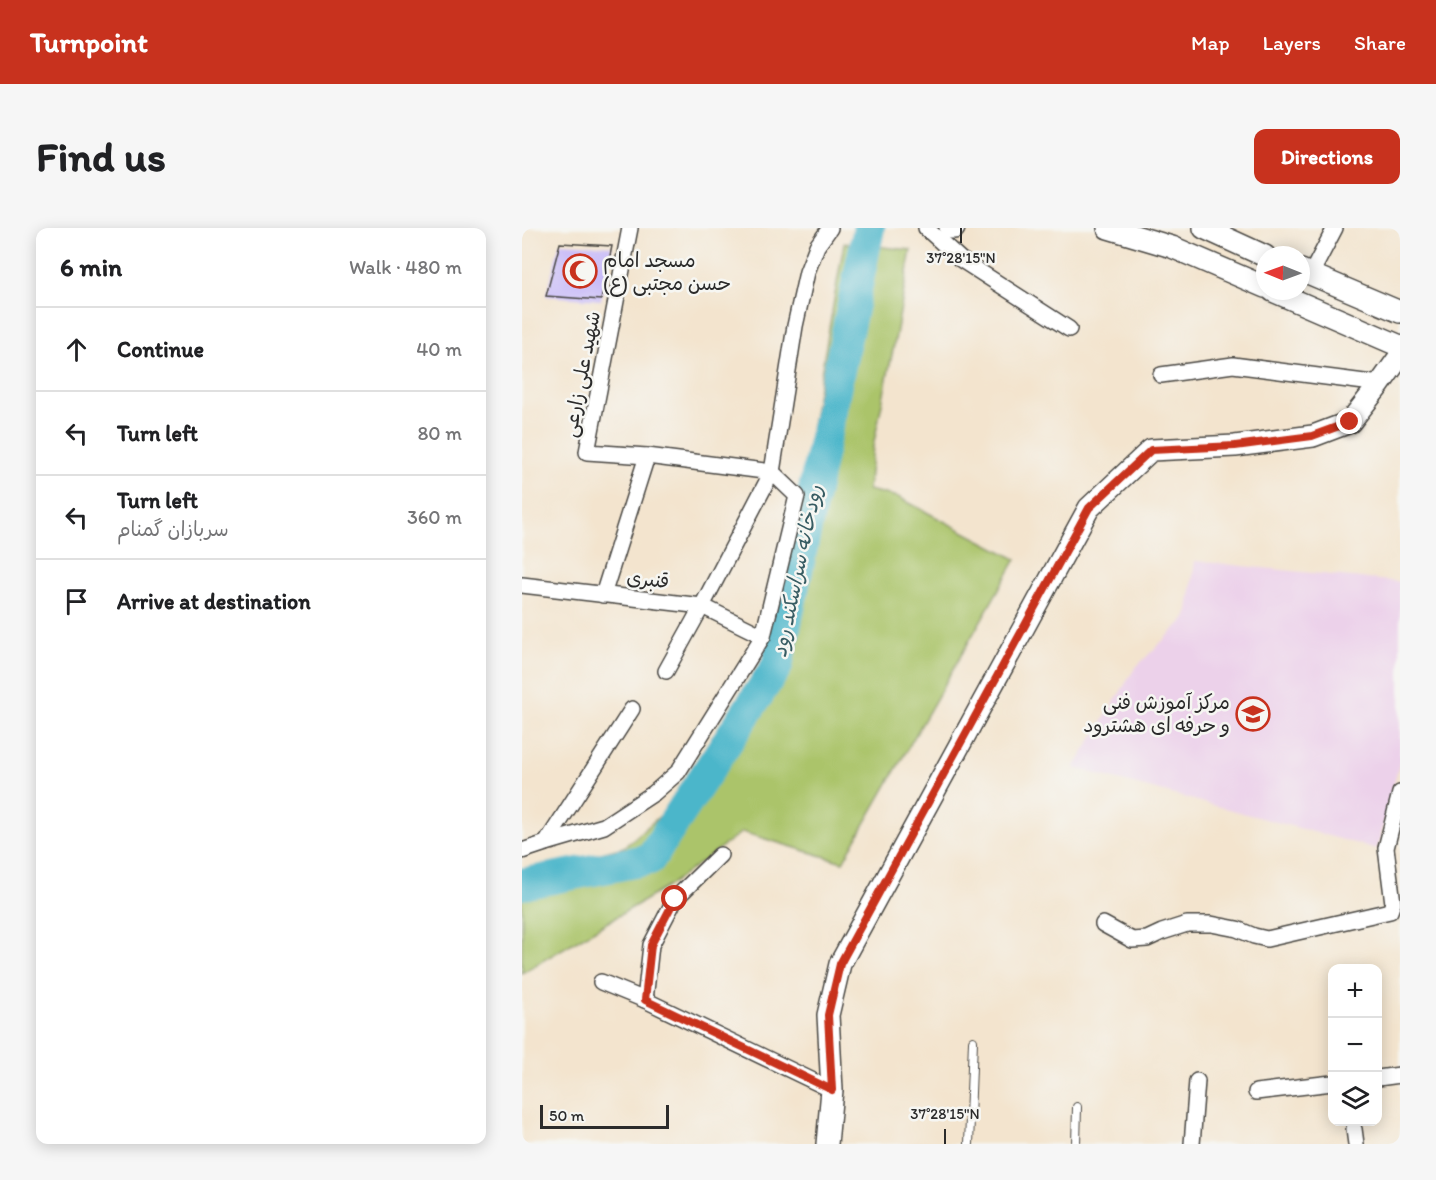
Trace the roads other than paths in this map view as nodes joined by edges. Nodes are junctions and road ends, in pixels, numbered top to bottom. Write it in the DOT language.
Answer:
graph roads {
  1 [pos="630,228"];
  2 [pos="830,228"];
  3 [pos="926,228"];
  4 [pos="950,228"];
  5 [pos="954,228"];
  6 [pos="1108,228"];
  7 [pos="1204,228"];
  8 [pos="1335,228"];
  9 [pos="1256,252"];
  10 [pos="1310,266"];
  11 [pos="1310,274"];
  12 [pos="1256,283"];
  13 [pos="1294,300"];
  14 [pos="1400,312"];
  15 [pos="1069,329"];
  16 [pos="1400,346"];
  17 [pos="1400,356"];
  18 [pos="1161,375"];
  19 [pos="1380,384"];
  20 [pos="647,456"];
  21 [pos="772,472"];
  22 [pos="522,585"];
  23 [pos="603,595"];
  24 [pos="702,606"];
  25 [pos="763,636"];
  26 [pos="666,671"];
  27 [pos="632,709"];
  28 [pos="1400,793"];
  29 [pos="546,843"];
  30 [pos="522,851"];
  31 [pos="720,855"];
  32 [pos="1102,924"];
  33 [pos="601,982"];
  34 [pos="645,1000"];
  35 [pos="973,1041"];
  36 [pos="1400,1075"];
  37 [pos="1382,1077"];
  38 [pos="1197,1081"];
  39 [pos="1328,1083"];
  40 [pos="832,1090"];
  41 [pos="1256,1092"];
  42 [pos="1077,1107"];
  43 [pos="827,1144"];
  44 [pos="969,1144"];
  45 [pos="1076,1144"];
  46 [pos="1192,1144"];
  1 -- 20 [label="street, شهيد علی زارعی"];
  2 -- 21 [label="street"];
  3 -- 15 [label="street"];
  4 -- 5 [label="street"];
  6 -- 12 [label="street"];
  7 -- 9 [label="street"];
  8 -- 10 [label="street"];
  11 -- 14 [label="street"];
  13 -- 16 [label="street"];
  17 -- 19 [label="street"];
  18 -- 19 [label="street"];
  19 -- 40 [label="street"];
  20 -- 21 [label="street, شهيد علی زارعی"];
  20 -- 23 [label="street"];
  21 -- 24 [label="street"];
  21 -- 25 [label="street"];
  22 -- 23 [label="street, قنبری"];
  23 -- 24 [label="street, قنبری"];
  24 -- 25 [label="street, قنبری"];
  24 -- 26 [label="street"];
  25 -- 29 [label="street"];
  27 -- 29 [label="street"];
  28 -- 32 [label="street"];
  29 -- 30 [label="street"];
  31 -- 34 [label="street"];
  33 -- 34 [label="street"];
  34 -- 40 [label="street"];
  35 -- 44 [label="lane"];
  36 -- 37 [label="street"];
  38 -- 46 [label="street"];
  39 -- 41 [label="street"];
  40 -- 43 [label="street"];
  42 -- 45 [label="lane"];
}
